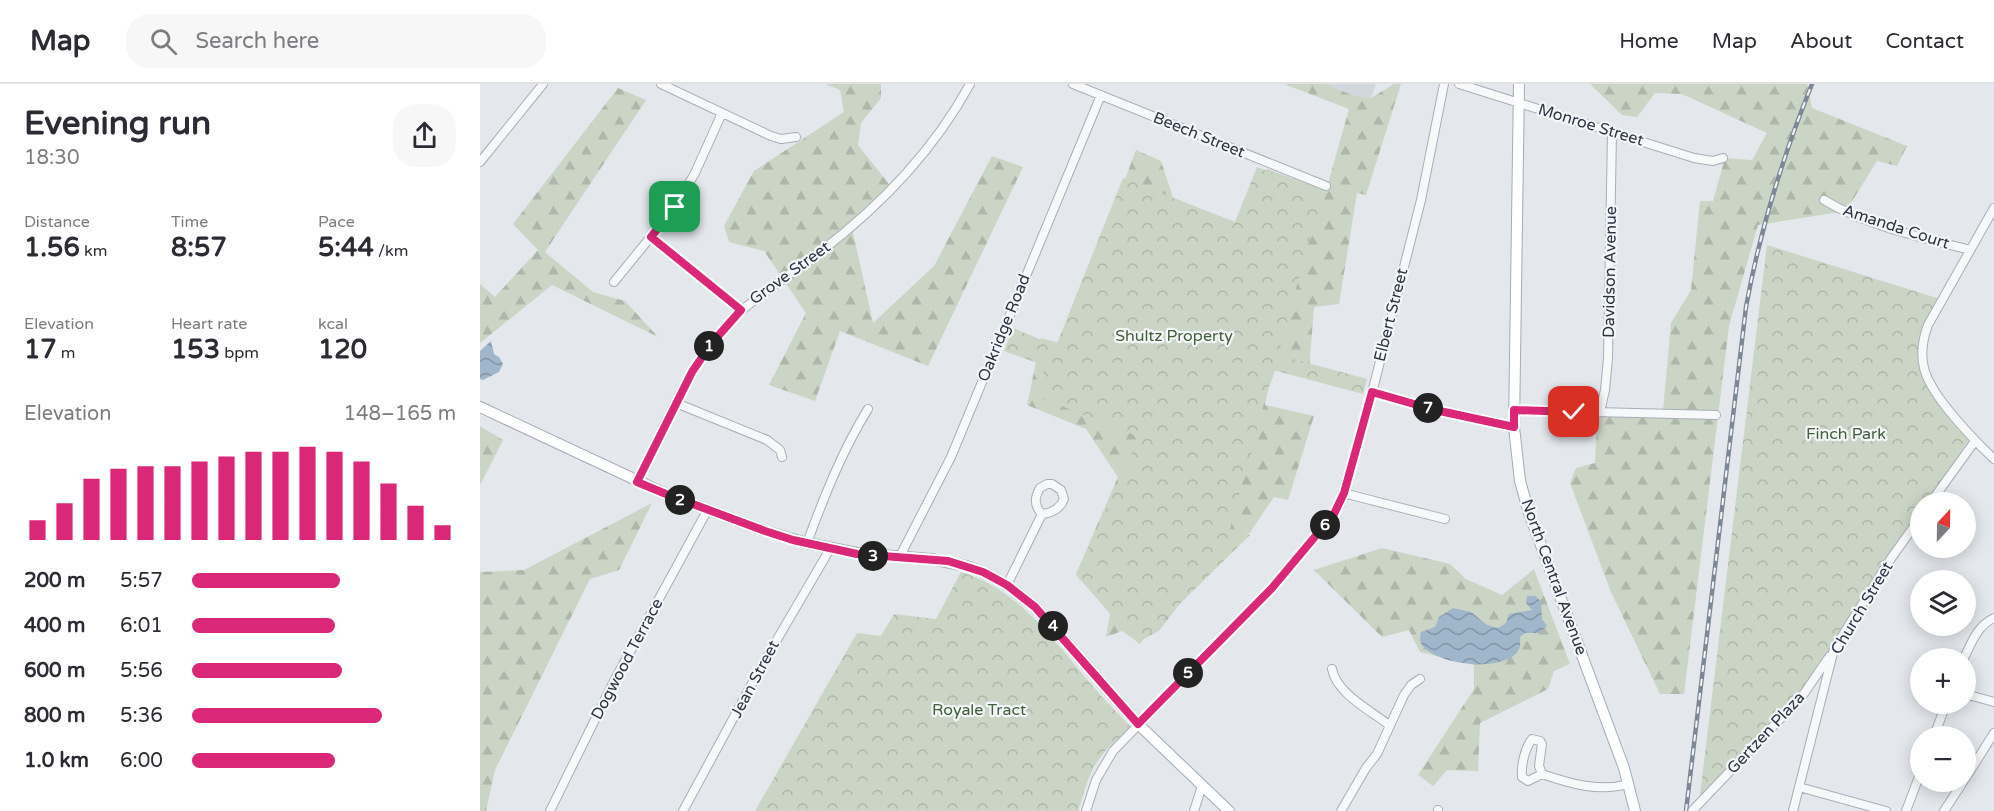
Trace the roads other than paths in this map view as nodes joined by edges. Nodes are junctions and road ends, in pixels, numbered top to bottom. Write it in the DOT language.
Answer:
graph roads {
  1 [pos="543,84"];
  2 [pos="661,84"];
  3 [pos="970,84"];
  4 [pos="1073,84"];
  5 [pos="1444,84"];
  6 [pos="1459,84"];
  7 [pos="1519,84"];
  8 [pos="1101,95"];
  9 [pos="1519,104"];
  10 [pos="722,113"];
  11 [pos="1612,132"];
  12 [pos="796,137"];
  13 [pos="1723,158"];
  14 [pos="480,162"];
  15 [pos="1326,186"];
  16 [pos="1824,200"];
  17 [pos="1994,208"];
  18 [pos="651,237"];
  19 [pos="1970,250"];
  20 [pos="614,282"];
  21 [pos="741,310"];
  22 [pos="1372,392"];
  23 [pos="676,404"];
  24 [pos="480,407"];
  25 [pos="868,409"];
  26 [pos="1514,410"];
  27 [pos="1600,412"];
  28 [pos="1716,415"];
  29 [pos="1514,427"];
  30 [pos="1975,441"];
  31 [pos="782,457"];
  32 [pos="1994,459"];
  33 [pos="637,482"];
  34 [pos="1938,492"];
  35 [pos="1344,493"];
  36 [pos="708,509"];
  37 [pos="1042,514"];
  38 [pos="1445,519"];
  39 [pos="1910,532"];
  40 [pos="807,543"];
  41 [pos="830,549"];
  42 [pos="899,558"];
  43 [pos="1007,585"];
  44 [pos="1994,618"];
  45 [pos="1969,648"];
  46 [pos="1834,649"];
  47 [pos="1332,669"];
  48 [pos="1420,679"];
  49 [pos="1803,695"];
  50 [pos="1976,697"];
  51 [pos="1994,702"];
  52 [pos="1820,705"];
  53 [pos="1138,724"];
  54 [pos="1389,725"];
  55 [pos="1994,733"];
  56 [pos="1976,761"];
  57 [pos="1542,774"];
  58 [pos="1629,784"];
  59 [pos="1202,786"];
  60 [pos="1799,787"];
  61 [pos="1913,792"];
  62 [pos="1956,792"];
  63 [pos="550,811"];
  64 [pos="683,811"];
  65 [pos="1086,811"];
  66 [pos="1194,811"];
  67 [pos="1229,811"];
  68 [pos="1341,811"];
  69 [pos="1635,811"];
  70 [pos="1692,811"];
  71 [pos="1793,811"];
  72 [pos="1886,811"];
  73 [pos="1906,811"];
  74 [pos="1944,811"];
  1 -- 14 [label="street"];
  2 -- 10 [label="street"];
  3 -- 21 [label="street, Grove Street"];
  4 -- 8 [label="street, Beech Street"];
  5 -- 22 [label="street, Elbert Street"];
  6 -- 9 [label="street, Monroe Street"];
  7 -- 9 [label="main road, North Central Avenue"];
  8 -- 15 [label="street, Beech Street"];
  8 -- 42 [label="street, Oakridge Road"];
  9 -- 11 [label="street, Monroe Street"];
  9 -- 26 [label="main road, North Central Avenue"];
  10 -- 12 [label="street"];
  10 -- 18 [label="street"];
  11 -- 13 [label="street, Monroe Street"];
  11 -- 27 [label="street, Davidson Avenue"];
  16 -- 19 [label="street, Amanda Court"];
  17 -- 19 [label="street"];
  18 -- 20 [label="street"];
  18 -- 21 [label="street"];
  19 -- 30 [label="street"];
  21 -- 23 [label="street, Grove Street"];
  22 -- 29 [label="street"];
  22 -- 35 [label="street, Elbert Street"];
  23 -- 31 [label="street"];
  23 -- 33 [label="street, Grove Street"];
  24 -- 33 [label="main road"];
  25 -- 40 [label="street"];
  26 -- 27 [label="street"];
  26 -- 29 [label="main road, North Central Avenue"];
  27 -- 28 [label="street"];
  29 -- 58 [label="main road, North Central Avenue"];
  30 -- 32 [label="street"];
  30 -- 34 [label="street"];
  33 -- 36 [label="main road"];
  35 -- 38 [label="street"];
  35 -- 53 [label="street, Elbert Street"];
  36 -- 40 [label="main road"];
  36 -- 63 [label="street, Dogwood Terrace"];
  37 -- 43 [label="street"];
  39 -- 46 [label="street, Church Street"];
  40 -- 41 [label="main road"];
  41 -- 42 [label="main road"];
  41 -- 64 [label="street, Jean Street"];
  42 -- 43 [label="main road"];
  43 -- 53 [label="main road"];
  44 -- 45 [label="street"];
  46 -- 49 [label="street, Gertzen Plaza"];
  46 -- 52 [label="street, Church Street"];
  47 -- 54 [label="street"];
  48 -- 54 [label="street"];
  49 -- 52 [label="street"];
  49 -- 70 [label="street, Gertzen Plaza"];
  50 -- 51 [label="street"];
  52 -- 60 [label="street, Church Street"];
  53 -- 59 [label="main road"];
  53 -- 65 [label="street, Elbert Street"];
  54 -- 68 [label="street"];
  55 -- 56 [label="street"];
  57 -- 57 [label="street"];
  57 -- 58 [label="street"];
  58 -- 69 [label="main road, North Central Avenue"];
  59 -- 66 [label="street"];
  59 -- 67 [label="main road"];
  60 -- 71 [label="street, Church Street"];
  60 -- 72 [label="street"];
  61 -- 73 [label="street"];
  62 -- 74 [label="street"];
}
